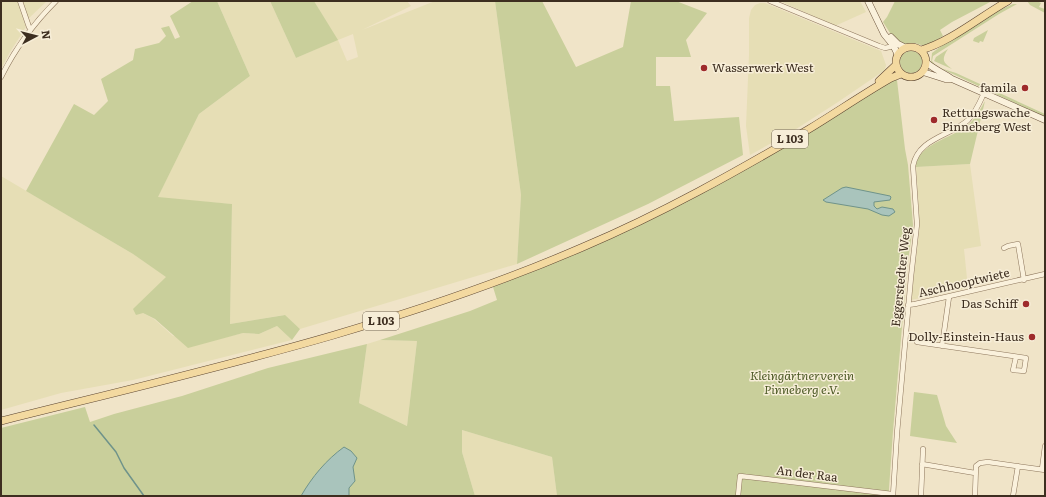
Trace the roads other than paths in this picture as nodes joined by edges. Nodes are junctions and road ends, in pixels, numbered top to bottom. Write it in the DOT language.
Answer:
graph roads {
  1 [pos="20,1"];
  2 [pos="56,1"];
  3 [pos="770,1"];
  4 [pos="868,1"];
  5 [pos="1008,1"];
  6 [pos="881,25"];
  7 [pos="31,29"];
  8 [pos="942,41"];
  9 [pos="894,46"];
  10 [pos="906,48"];
  11 [pos="921,50"];
  12 [pos="898,55"];
  13 [pos="927,61"];
  14 [pos="896,65"];
  15 [pos="923,72"];
  16 [pos="901,74"];
  17 [pos="1,77"];
  18 [pos="952,79"];
  19 [pos="866,93"];
  20 [pos="984,93"];
  21 [pos="1045,120"];
  22 [pos="1004,248"];
  23 [pos="1045,274"];
  24 [pos="1024,280"];
  25 [pos="948,297"];
  26 [pos="908,305"];
  27 [pos="917,342"];
  28 [pos="942,346"];
  29 [pos="1016,357"];
  30 [pos="1,421"];
  31 [pos="1045,446"];
  32 [pos="923,449"];
  33 [pos="922,464"];
  34 [pos="1018,466"];
  35 [pos="1043,470"];
  36 [pos="975,473"];
  37 [pos="892,495"];
  38 [pos="738,496"];
  39 [pos="921,496"];
  40 [pos="975,496"];
  41 [pos="1013,496"];
  1 -- 7 [label="street"];
  2 -- 7 [label="street"];
  3 -- 9 [label="street"];
  4 -- 6 [label="main road"];
  5 -- 8 [label="main road"];
  6 -- 9 [label="main road"];
  6 -- 10 [label="main road"];
  7 -- 17 [label="street"];
  8 -- 11 [label="main road"];
  8 -- 13 [label="main road"];
  9 -- 12 [label="main road"];
  10 -- 11 [label="main road"];
  10 -- 12 [label="main road"];
  11 -- 13 [label="main road"];
  12 -- 14 [label="main road"];
  13 -- 15 [label="main road"];
  13 -- 18 [label="main road"];
  14 -- 16 [label="main road"];
  14 -- 19 [label="main road, L 103"];
  15 -- 16 [label="main road"];
  15 -- 18 [label="main road"];
  16 -- 19 [label="main road, L 103"];
  18 -- 20 [label="main road"];
  19 -- 30 [label="main road, L 103"];
  20 -- 21 [label="main road"];
  20 -- 26 [label="street, Eggerstedter Weg"];
  22 -- 24 [label="street, Aschhooptwiete"];
  23 -- 24 [label="street, Aschhooptwiete"];
  24 -- 25 [label="street, Aschhooptwiete"];
  25 -- 26 [label="street, Aschhooptwiete"];
  25 -- 28 [label="street"];
  26 -- 37 [label="street, Eggerstedter Weg"];
  27 -- 28 [label="street"];
  28 -- 29 [label="street"];
  31 -- 35 [label="street"];
  32 -- 33 [label="street"];
  33 -- 36 [label="street"];
  33 -- 39 [label="street"];
  34 -- 35 [label="street"];
  34 -- 36 [label="street"];
  34 -- 41 [label="street"];
  36 -- 40 [label="street"];
  37 -- 38 [label="street, An der Raa"];
}
